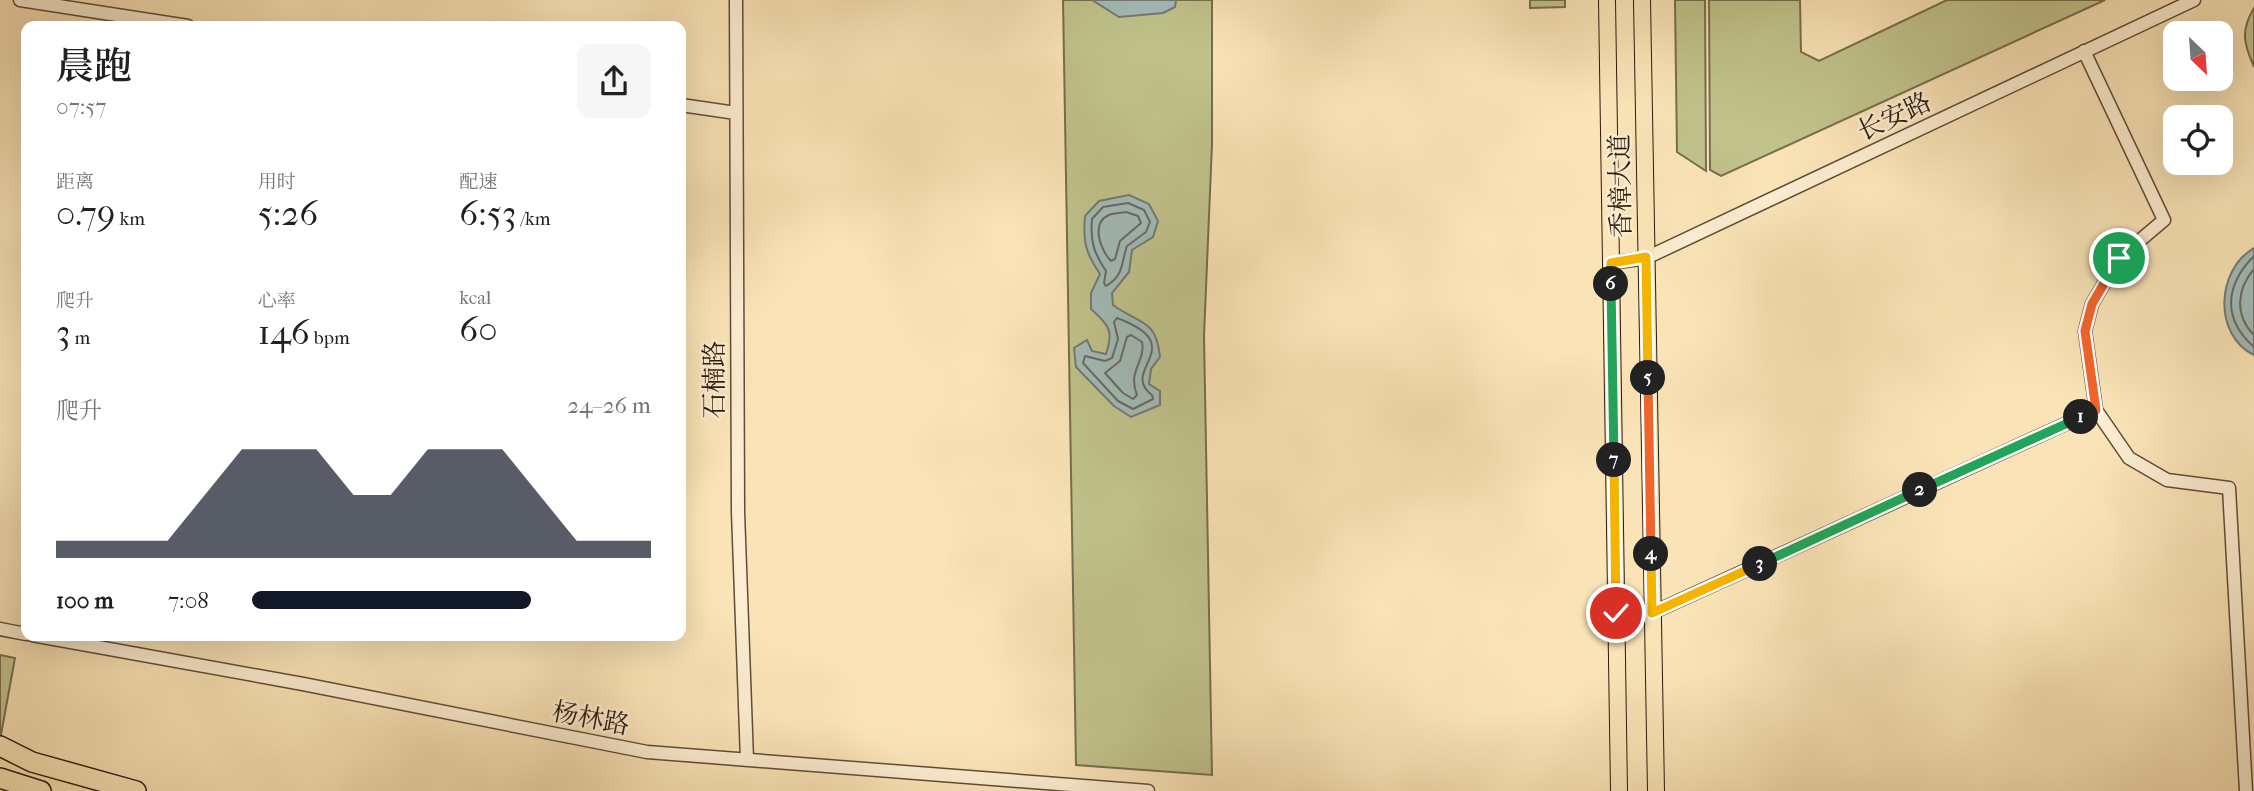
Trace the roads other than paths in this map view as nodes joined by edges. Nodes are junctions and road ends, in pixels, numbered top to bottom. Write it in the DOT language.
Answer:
graph roads {
  1 [pos="20,0"];
  2 [pos="736,0"];
  3 [pos="1606,0"];
  4 [pos="1642,0"];
  5 [pos="2194,0"];
  6 [pos="156,21"];
  7 [pos="2084,51"];
  8 [pos="686,105"];
  9 [pos="736,113"];
  10 [pos="1646,257"];
  11 [pos="1611,263"];
  12 [pos="2096,410"];
  13 [pos="1652,613"];
  14 [pos="0,629"];
  15 [pos="21,633"];
  16 [pos="62,641"];
  17 [pos="0,746"];
  18 [pos="747,760"];
  19 [pos="0,778"];
  20 [pos="41,791"];
  21 [pos="136,791"];
  22 [pos="1148,791"];
  23 [pos="1619,791"];
  24 [pos="1656,791"];
  25 [pos="2246,791"];
  1 -- 6 [label="street"];
  2 -- 9 [label="street, 石楠路"];
  3 -- 11 [label="main road, 香樟大道"];
  4 -- 10 [label="main road, 香樟大道"];
  5 -- 7 [label="street, 长安路"];
  7 -- 10 [label="street, 长安路"];
  7 -- 12 [label="street"];
  8 -- 9 [label="street"];
  9 -- 18 [label="street, 石楠路"];
  10 -- 11 [label="street, 长安路"];
  10 -- 13 [label="main road, 香樟大道"];
  11 -- 23 [label="main road, 香樟大道"];
  12 -- 13 [label="street"];
  12 -- 25 [label="street"];
  13 -- 24 [label="main road, 香樟大道"];
  14 -- 15 [label="street"];
  16 -- 18 [label="street, 杨林路"];
  17 -- 21 [label="highway"];
  18 -- 22 [label="street, 杨林路"];
  19 -- 20 [label="highway"];
}
